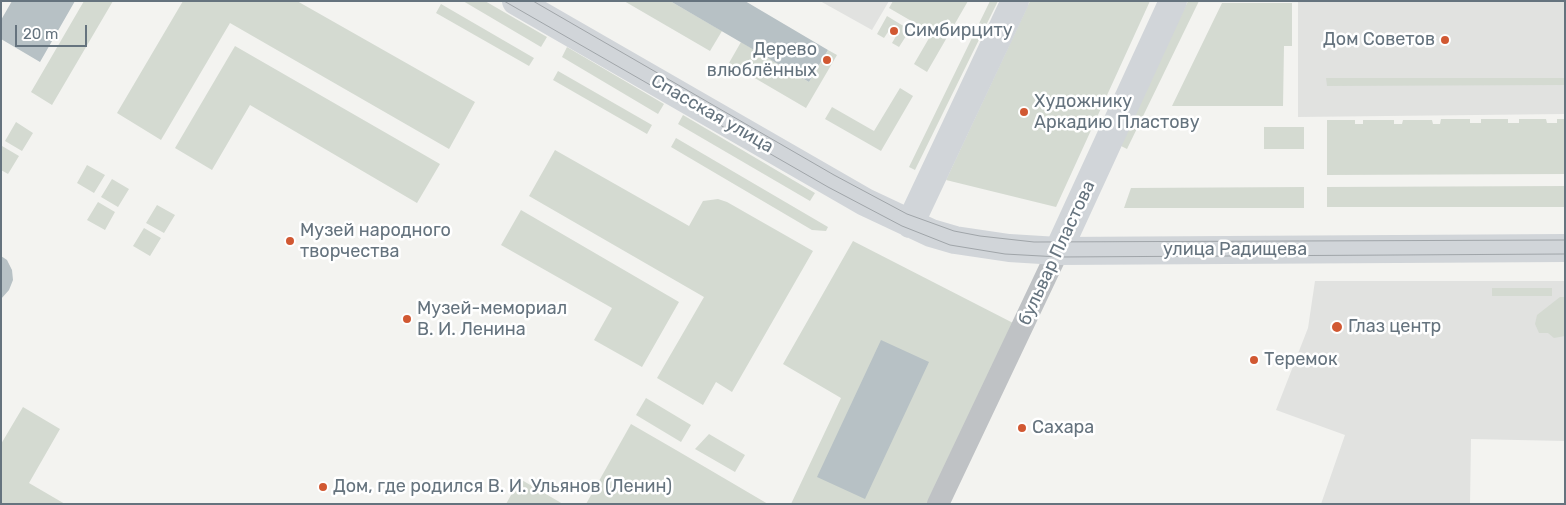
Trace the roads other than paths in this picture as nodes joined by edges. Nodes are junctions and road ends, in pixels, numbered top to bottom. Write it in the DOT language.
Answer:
graph roads {
  1 [pos="516,1"];
  2 [pos="1015,1"];
  3 [pos="1173,1"];
  4 [pos="910,224"];
  5 [pos="1565,248"];
  6 [pos="1058,251"];
  7 [pos="938,504"];
  1 -- 4 [label="street, Спасская улица"];
  2 -- 4 [label="street"];
  3 -- 6 [label="street, бульвар Пластова"];
  4 -- 6 [label="street, улица Радищева"];
  5 -- 6 [label="street, улица Радищева"];
  6 -- 7 [label="street, бульвар Пластова"];
}
